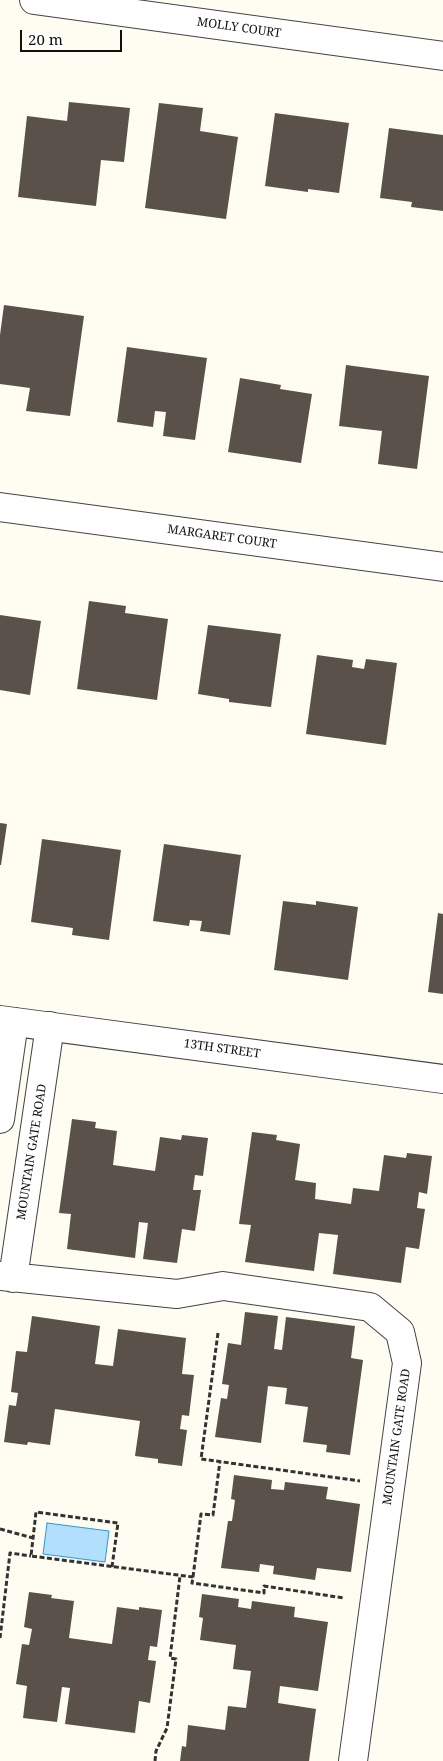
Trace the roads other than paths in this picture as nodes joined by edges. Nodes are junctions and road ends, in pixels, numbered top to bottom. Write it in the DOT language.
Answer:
graph roads {
  1 [pos="34,0"];
  2 [pos="443,56"];
  3 [pos="0,507"];
  4 [pos="443,567"];
  5 [pos="7,1021"];
  6 [pos="50,1026"];
  7 [pos="443,1079"];
  8 [pos="0,1119"];
  9 [pos="6,1277"];
  10 [pos="353,1761"];
  1 -- 2 [label="street, MOLLY COURT"];
  3 -- 4 [label="street, MARGARET COURT"];
  5 -- 6 [label="street, 13TH STREET"];
  5 -- 8 [label="street"];
  6 -- 7 [label="street, 13TH STREET"];
  6 -- 9 [label="street, MOUNTAIN GATE ROAD"];
  9 -- 10 [label="street, MOUNTAIN GATE ROAD"];
}
